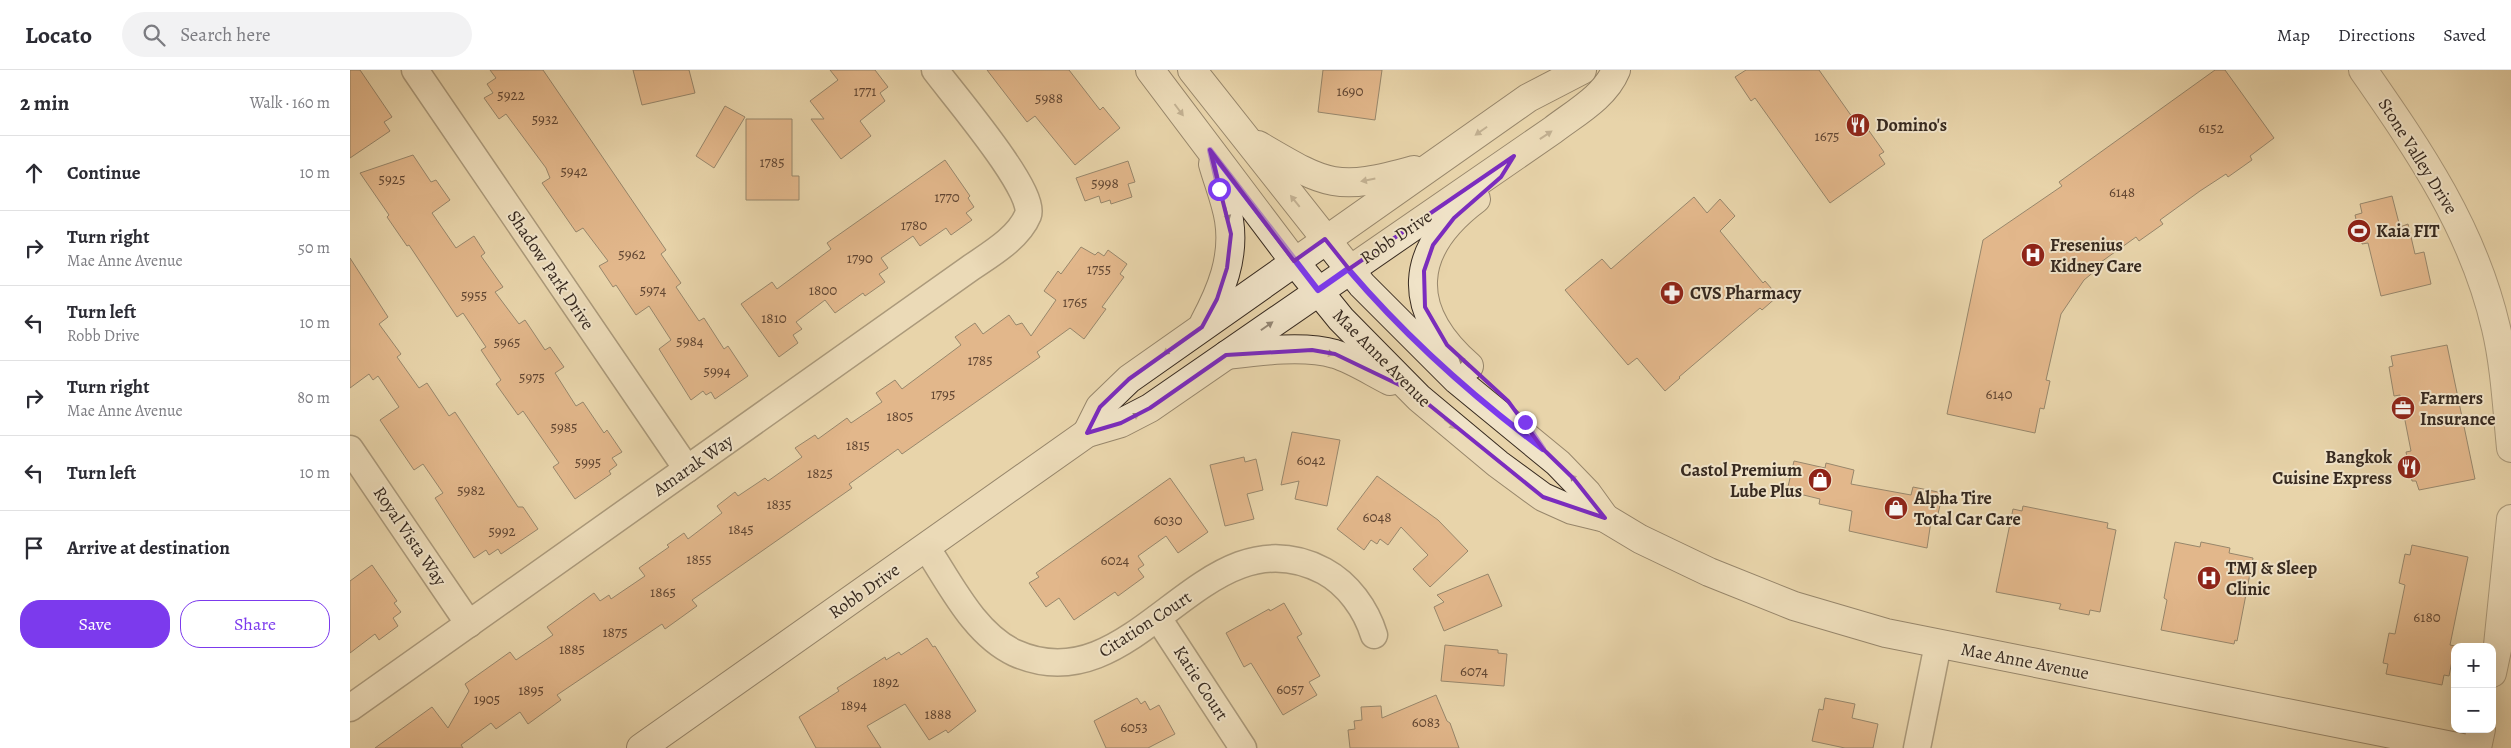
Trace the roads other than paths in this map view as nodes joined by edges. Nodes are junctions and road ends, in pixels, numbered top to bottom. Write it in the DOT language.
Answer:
graph roads {
  1 [pos="415,70"];
  2 [pos="935,70"];
  3 [pos="1150,70"];
  4 [pos="1192,70"];
  5 [pos="1582,70"];
  6 [pos="1616,70"];
  7 [pos="2363,70"];
  8 [pos="1243,136"];
  9 [pos="1210,150"];
  10 [pos="1514,156"];
  11 [pos="1432,165"];
  12 [pos="1325,239"];
  13 [pos="1294,261"];
  14 [pos="1348,269"];
  15 [pos="1318,290"];
  16 [pos="1202,327"];
  17 [pos="1226,355"];
  18 [pos="1412,392"];
  19 [pos="1087,433"];
  20 [pos="2511,448"];
  21 [pos="350,449"];
  22 [pos="1543,449"];
  23 [pos="687,469"];
  24 [pos="1605,518"];
  25 [pos="2511,519"];
  26 [pos="926,547"];
  27 [pos="1158,618"];
  28 [pos="469,624"];
  29 [pos="1374,635"];
  30 [pos="1938,644"];
  31 [pos="2496,654"];
  32 [pos="350,708"];
  33 [pos="2480,733"];
  34 [pos="642,748"];
  35 [pos="1243,748"];
  36 [pos="1917,748"];
  37 [pos="2462,748"];
  38 [pos="2477,748"];
  1 -- 23 [label="street, Shadow Park Drive"];
  2 -- 23 [label="street, Amarak Way"];
  3 -- 9 [label="main road, Mae Anne Avenue, one-way"];
  4 -- 8 [label="main road, Mae Anne Avenue"];
  5 -- 11 [label="main road, Robb Drive, one-way"];
  10 -- 6 [label="main road, Robb Drive, one-way"];
  7 -- 20 [label="main road, Stone Valley Drive"];
  11 -- 8 [label="main road, one-way"];
  12 -- 8 [label="main road, Mae Anne Avenue, one-way"];
  9 -- 13 [label="main road, Mae Anne Avenue"];
  9 -- 16 [label="main road, one-way"];
  10 -- 14 [label="main road, Robb Drive"];
  22 -- 10 [label="main road, one-way"];
  11 -- 12 [label="main road, Robb Drive"];
  12 -- 13 [label="main road, Robb Drive"];
  12 -- 14 [label="main road, Mae Anne Avenue"];
  13 -- 15 [label="main road, Mae Anne Avenue"];
  13 -- 16 [label="main road, Robb Drive"];
  14 -- 15 [label="main road, Robb Drive"];
  14 -- 22 [label="main road, Mae Anne Avenue"];
  17 -- 15 [label="main road, Robb Drive, one-way"];
  15 -- 18 [label="main road, Mae Anne Avenue"];
  16 -- 19 [label="main road, Robb Drive, one-way"];
  17 -- 18 [label="main road, one-way"];
  19 -- 17 [label="main road, Robb Drive, one-way"];
  18 -- 24 [label="main road, Mae Anne Avenue, one-way"];
  19 -- 26 [label="main road, Robb Drive"];
  21 -- 28 [label="street, Royal Vista Way"];
  24 -- 22 [label="main road, Mae Anne Avenue, one-way"];
  23 -- 28 [label="street, Amarak Way"];
  24 -- 30 [label="main road, Mae Anne Avenue"];
  25 -- 31 [label="main road"];
  26 -- 27 [label="street, Citation Court"];
  26 -- 34 [label="main road, Robb Drive"];
  27 -- 29 [label="street, Citation Court"];
  27 -- 35 [label="street, Katie Court"];
  28 -- 32 [label="street, Amarak Way"];
  30 -- 36 [label="street"];
  30 -- 37 [label="main road, Mae Anne Avenue"];
  33 -- 38 [label="main road"];
}
